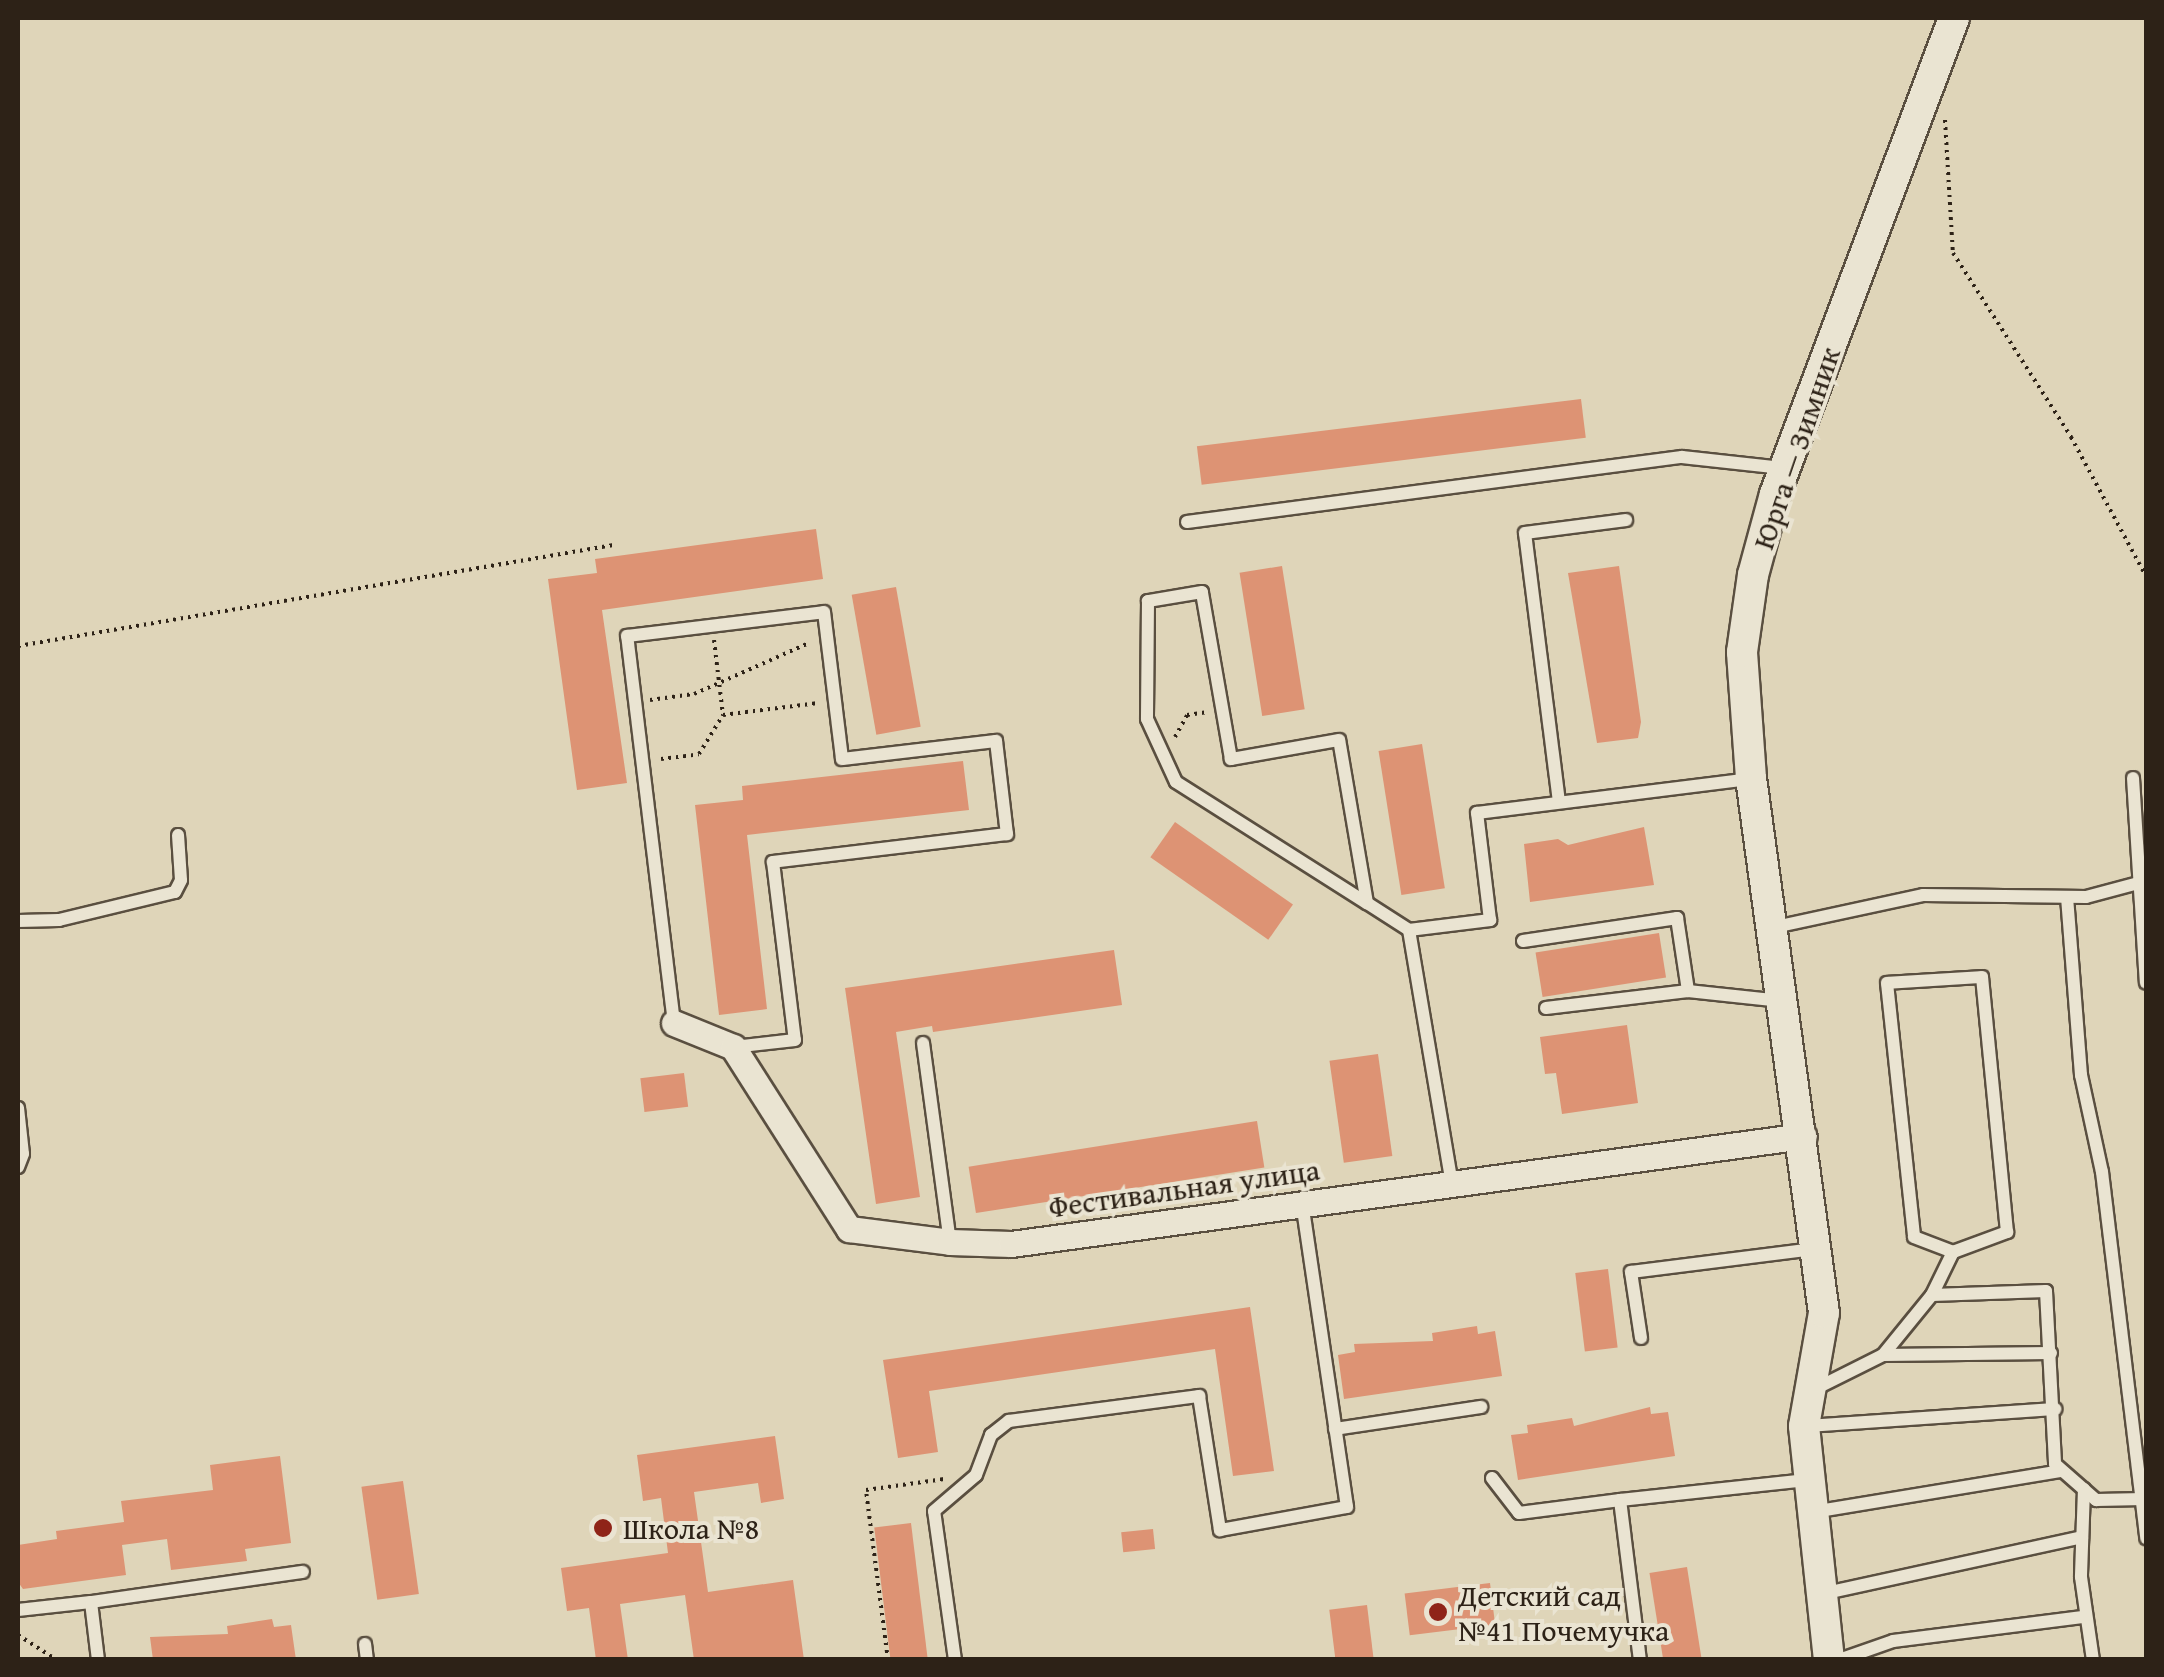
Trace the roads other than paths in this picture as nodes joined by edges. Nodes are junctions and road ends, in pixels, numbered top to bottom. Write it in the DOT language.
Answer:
graph roads {
  1 [pos="1954,18"];
  2 [pos="1784,468"];
  3 [pos="1626,520"];
  4 [pos="1187,522"];
  5 [pos="1751,778"];
  6 [pos="2133,778"];
  7 [pos="1559,802"];
  8 [pos="178,835"];
  9 [pos="2143,882"];
  10 [pos="2066,897"];
  11 [pos="1367,904"];
  12 [pos="18,921"];
  13 [pos="1775,927"];
  14 [pos="1409,930"];
  15 [pos="1523,941"];
  16 [pos="2146,984"];
  17 [pos="1688,991"];
  18 [pos="1783,1001"];
  19 [pos="1546,1008"];
  20 [pos="674,1023"];
  21 [pos="923,1043"];
  22 [pos="732,1048"];
  23 [pos="18,1108"];
  24 [pos="1804,1136"];
  25 [pos="18,1168"];
  26 [pos="1452,1184"];
  27 [pos="1302,1204"];
  28 [pos="950,1242"];
  29 [pos="1817,1249"];
  30 [pos="1953,1252"];
  31 [pos="1932,1295"];
  32 [pos="1641,1338"];
  33 [pos="2050,1353"];
  34 [pos="1883,1355"];
  35 [pos="1812,1390"];
  36 [pos="1481,1407"];
  37 [pos="2055,1408"];
  38 [pos="1804,1426"];
  39 [pos="1335,1429"];
  40 [pos="2062,1470"];
  41 [pos="1492,1478"];
  42 [pos="1807,1480"];
  43 [pos="2084,1489"];
  44 [pos="2142,1498"];
  45 [pos="1620,1500"];
  46 [pos="1810,1513"];
  47 [pos="2082,1537"];
  48 [pos="2146,1538"];
  49 [pos="304,1572"];
  50 [pos="1819,1595"];
  51 [pos="91,1602"];
  52 [pos="18,1610"];
  53 [pos="2084,1617"];
  54 [pos="365,1644"];
  55 [pos="98,1660"];
  56 [pos="367,1660"];
  57 [pos="955,1660"];
  58 [pos="1640,1660"];
  59 [pos="1829,1660"];
  60 [pos="1839,1660"];
  61 [pos="2093,1660"];
  1 -- 2 [label="street, Юрга — Зимник"];
  2 -- 4 [label="lane"];
  2 -- 5 [label="street, Юрга — Зимник"];
  3 -- 7 [label="lane"];
  5 -- 7 [label="lane"];
  5 -- 13 [label="street, Юрга — Зимник"];
  6 -- 9 [label="lane"];
  7 -- 14 [label="lane"];
  8 -- 12 [label="lane"];
  9 -- 10 [label="lane"];
  9 -- 16 [label="lane"];
  10 -- 13 [label="lane"];
  10 -- 44 [label="lane"];
  11 -- 11 [label="lane"];
  11 -- 14 [label="lane"];
  13 -- 18 [label="street, Юрга — Зимник"];
  14 -- 26 [label="lane"];
  15 -- 17 [label="lane"];
  17 -- 18 [label="lane"];
  17 -- 19 [label="lane"];
  18 -- 24 [label="street, Юрга — Зимник"];
  20 -- 22 [label="street"];
  20 -- 22 [label="lane"];
  21 -- 28 [label="lane"];
  22 -- 28 [label="street, Фестивальная улица"];
  23 -- 25 [label="lane"];
  24 -- 26 [label="street, Фестивальная улица"];
  24 -- 29 [label="street, Юрга — Зимник"];
  26 -- 27 [label="street, Фестивальная улица"];
  27 -- 28 [label="street, Фестивальная улица"];
  27 -- 39 [label="lane"];
  29 -- 32 [label="lane"];
  29 -- 35 [label="street, Юрга — Зимник"];
  30 -- 30 [label="lane"];
  30 -- 31 [label="lane"];
  31 -- 33 [label="lane"];
  31 -- 34 [label="lane"];
  33 -- 34 [label="lane"];
  33 -- 37 [label="lane"];
  34 -- 35 [label="lane"];
  35 -- 38 [label="street, Юрга — Зимник"];
  36 -- 39 [label="lane"];
  37 -- 38 [label="lane"];
  37 -- 40 [label="lane"];
  38 -- 42 [label="street, Юрга — Зимник"];
  39 -- 57 [label="lane"];
  40 -- 43 [label="lane"];
  40 -- 46 [label="lane"];
  41 -- 45 [label="lane"];
  42 -- 45 [label="lane"];
  42 -- 46 [label="street, Юрга — Зимник"];
  43 -- 44 [label="lane"];
  43 -- 47 [label="lane"];
  44 -- 48 [label="lane"];
  45 -- 58 [label="lane"];
  46 -- 50 [label="street, Юрга — Зимник"];
  47 -- 50 [label="lane"];
  47 -- 53 [label="lane"];
  49 -- 51 [label="lane"];
  50 -- 59 [label="street, Юрга — Зимник"];
  51 -- 52 [label="lane"];
  51 -- 55 [label="lane"];
  53 -- 60 [label="lane"];
  53 -- 61 [label="lane"];
  54 -- 56 [label="lane"];
}
